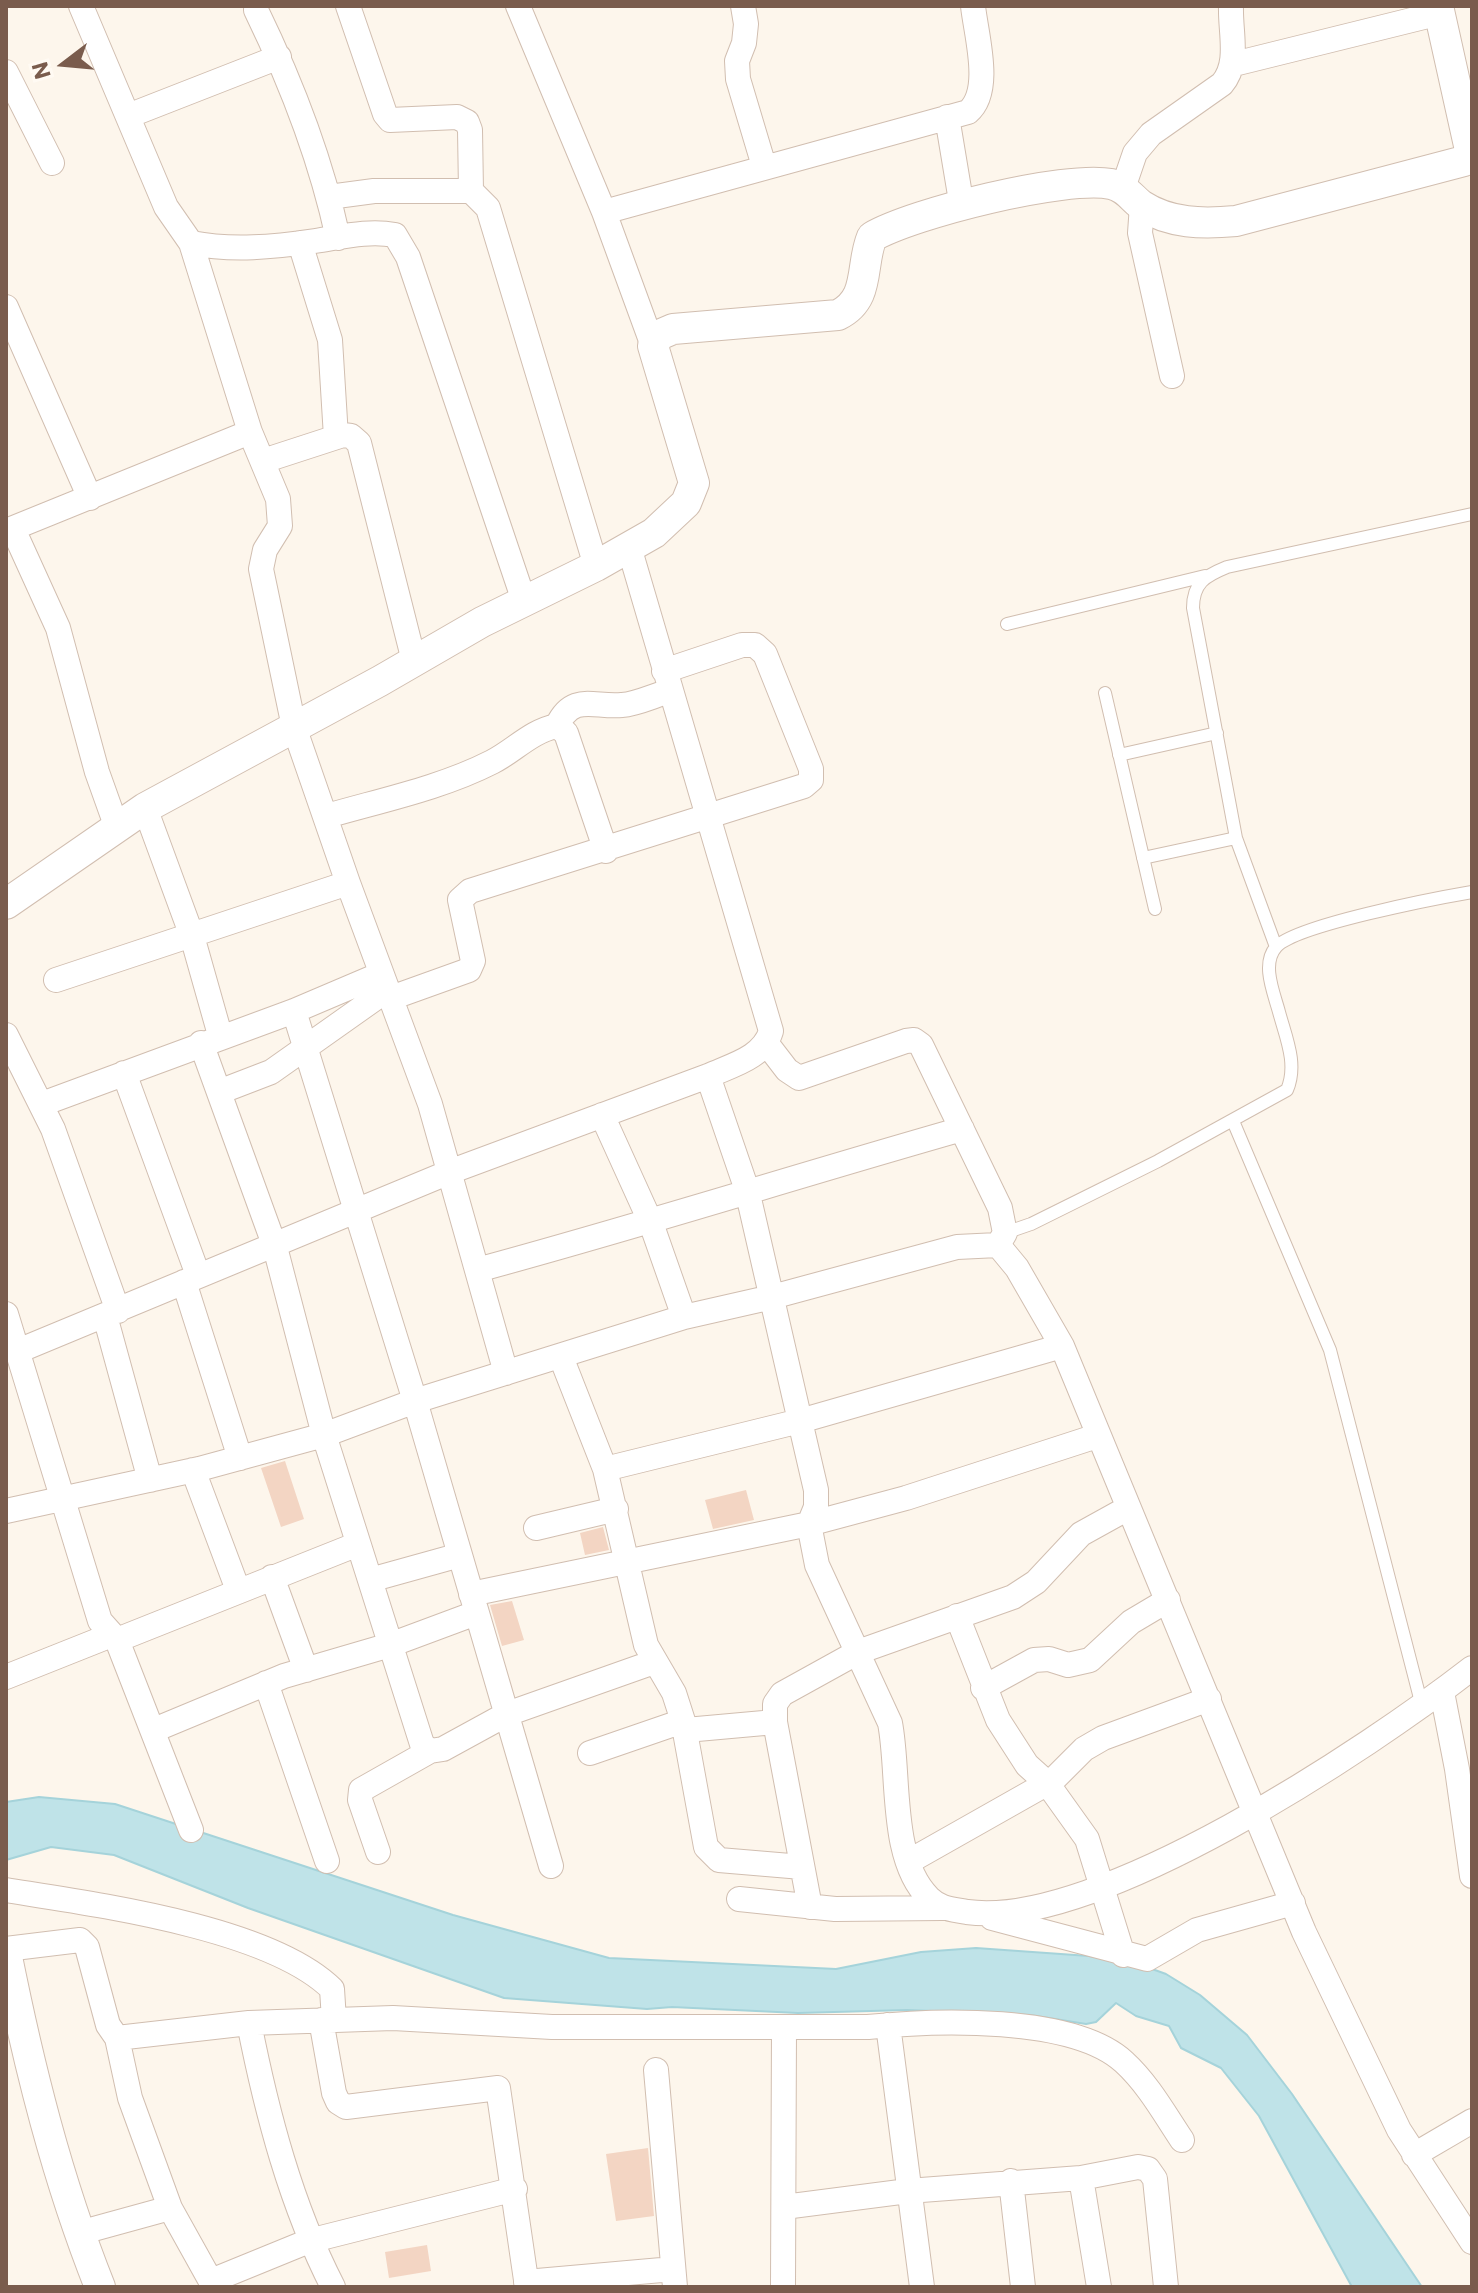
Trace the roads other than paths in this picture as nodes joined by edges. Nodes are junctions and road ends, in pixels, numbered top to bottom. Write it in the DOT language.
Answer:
graph roads {
  1 [pos="81,6"];
  2 [pos="348,6"];
  3 [pos="518,6"];
  4 [pos="743,6"];
  5 [pos="973,6"];
  6 [pos="1231,6"];
  7 [pos="254,7"];
  8 [pos="1439,9"];
  9 [pos="279,57"];
  10 [pos="1234,64"];
  11 [pos="6,72"];
  12 [pos="128,116"];
  13 [pos="947,117"];
  14 [pos="1471,152"];
  15 [pos="52,163"];
  16 [pos="764,166"];
  17 [pos="471,191"];
  18 [pos="1132,196"];
  19 [pos="329,197"];
  20 [pos="962,207"];
  21 [pos="604,212"];
  22 [pos="338,238"];
  23 [pos="191,243"];
  24 [pos="300,243"];
  25 [pos="6,307"];
  26 [pos="653,346"];
  27 [pos="1172,376"];
  28 [pos="250,432"];
  29 [pos="336,437"];
  30 [pos="263,461"];
  31 [pos="90,498"];
  32 [pos="1472,514"];
  33 [pos="10,530"];
  34 [pos="629,547"];
  35 [pos="596,566"];
  36 [pos="1205,576"];
  37 [pos="524,601"];
  38 [pos="1007,624"];
  39 [pos="414,661"];
  40 [pos="667,681"];
  41 [pos="1105,693"];
  42 [pos="557,726"];
  43 [pos="294,727"];
  44 [pos="1217,733"];
  45 [pos="1119,755"];
  46 [pos="145,808"];
  47 [pos="327,816"];
  48 [pos="706,817"];
  49 [pos="117,828"];
  50 [pos="1236,838"];
  51 [pos="606,851"];
  52 [pos="1143,858"];
  53 [pos="348,883"];
  54 [pos="1472,892"];
  55 [pos="6,904"];
  56 [pos="1155,909"];
  57 [pos="192,936"];
  58 [pos="1276,947"];
  59 [pos="56,980"];
  60 [pos="386,987"];
  61 [pos="294,1011"];
  62 [pos="6,1035"];
  63 [pos="210,1039"];
  64 [pos="767,1044"];
  65 [pos="306,1050"];
  66 [pos="124,1073"];
  67 [pos="708,1076"];
  68 [pos="219,1092"];
  69 [pos="42,1104"];
  70 [pos="602,1115"];
  71 [pos="1233,1121"];
  72 [pos="962,1129"];
  73 [pos="452,1171"];
  74 [pos="747,1190"];
  75 [pos="355,1211"];
  76 [pos="651,1223"];
  77 [pos="1002,1239"];
  78 [pos="275,1247"];
  79 [pos="477,1270"];
  80 [pos="191,1278"];
  81 [pos="772,1297"];
  82 [pos="6,1314"];
  83 [pos="111,1314"];
  84 [pos="684,1317"];
  85 [pos="1062,1346"];
  86 [pos="18,1351"];
  87 [pos="561,1357"];
  88 [pos="506,1373"];
  89 [pos="415,1401"];
  90 [pos="800,1421"];
  91 [pos="324,1435"];
  92 [pos="1097,1436"];
  93 [pos="240,1458"];
  94 [pos="605,1469"];
  95 [pos="193,1470"];
  96 [pos="150,1480"];
  97 [pos="62,1500"];
  98 [pos="1128,1508"];
  99 [pos="616,1509"];
  100 [pos="6,1511"];
  101 [pos="809,1524"];
  102 [pos="536,1528"];
  103 [pos="358,1544"];
  104 [pos="460,1555"];
  105 [pos="627,1564"];
  106 [pos="272,1577"];
  107 [pos="370,1580"];
  108 [pos="238,1590"];
  109 [pos="1168,1600"];
  110 [pos="474,1603"];
  111 [pos="957,1616"];
  112 [pos="113,1638"];
  113 [pos="390,1645"];
  114 [pos="858,1652"];
  115 [pos="654,1662"];
  116 [pos="1472,1668"];
  117 [pos="306,1670"];
  118 [pos="15,1674"];
  119 [pos="266,1683"];
  120 [pos="983,1688"];
  121 [pos="1209,1699"];
  122 [pos="1432,1699"];
  123 [pos="507,1714"];
  124 [pos="775,1722"];
  125 [pos="684,1726"];
  126 [pos="154,1730"];
  127 [pos="430,1751"];
  128 [pos="590,1753"];
  129 [pos="1047,1783"];
  130 [pos="1254,1814"];
  131 [pos="191,1830"];
  132 [pos="378,1852"];
  133 [pos="327,1861"];
  134 [pos="908,1862"];
  135 [pos="551,1866"];
  136 [pos="802,1867"];
  137 [pos="1472,1876"];
  138 [pos="1105,1887"];
  139 [pos="6,1890"];
  140 [pos="739,1899"];
  141 [pos="1293,1903"];
  142 [pos="810,1907"];
  143 [pos="942,1908"];
  144 [pos="981,1914"];
  145 [pos="6,1951"];
  146 [pos="1123,1955"];
  147 [pos="328,2020"];
  148 [pos="249,2023"];
  149 [pos="888,2025"];
  150 [pos="784,2028"];
  151 [pos="117,2038"];
  152 [pos="656,2070"];
  153 [pos="1472,2121"];
  154 [pos="1182,2140"];
  155 [pos="1414,2155"];
  156 [pos="1081,2178"];
  157 [pos="1011,2181"];
  158 [pos="515,2189"];
  159 [pos="908,2191"];
  160 [pos="784,2207"];
  161 [pos="170,2208"];
  162 [pos="79,2233"];
  163 [pos="309,2241"];
  164 [pos="1472,2242"];
  165 [pos="674,2278"];
  166 [pos="212,2284"];
  167 [pos="526,2285"];
  168 [pos="100,2287"];
  169 [pos="333,2287"];
  170 [pos="783,2287"];
  171 [pos="922,2287"];
  172 [pos="1023,2287"];
  173 [pos="1099,2287"];
  174 [pos="1166,2287"];
  1 -- 12 [label="street"];
  2 -- 17 [label="street"];
  3 -- 21 [label="street"];
  4 -- 16 [label="street"];
  5 -- 13 [label="street"];
  6 -- 10 [label="street"];
  7 -- 9 [label="street"];
  8 -- 10 [label="street"];
  8 -- 14 [label="street"];
  9 -- 12 [label="street"];
  9 -- 19 [label="street"];
  10 -- 18 [label="street"];
  11 -- 15 [label="street"];
  12 -- 23 [label="street"];
  13 -- 16 [label="street"];
  13 -- 20 [label="street"];
  14 -- 18 [label="street"];
  16 -- 21 [label="street"];
  17 -- 19 [label="street"];
  17 -- 35 [label="street"];
  18 -- 20 [label="street"];
  18 -- 27 [label="street"];
  19 -- 22 [label="street"];
  20 -- 26 [label="street"];
  21 -- 26 [label="street"];
  22 -- 24 [label="street"];
  22 -- 37 [label="street"];
  23 -- 24 [label="street"];
  23 -- 28 [label="street"];
  24 -- 29 [label="street"];
  25 -- 31 [label="street"];
  26 -- 34 [label="street"];
  28 -- 30 [label="street"];
  28 -- 31 [label="street"];
  29 -- 30 [label="street"];
  29 -- 39 [label="street"];
  30 -- 43 [label="street"];
  31 -- 33 [label="street"];
  32 -- 36 [label="lane"];
  33 -- 49 [label="street"];
  34 -- 35 [label="street"];
  34 -- 40 [label="street"];
  35 -- 37 [label="street"];
  36 -- 38 [label="lane"];
  36 -- 44 [label="lane"];
  37 -- 39 [label="street"];
  39 -- 43 [label="street"];
  40 -- 42 [label="street"];
  40 -- 48 [label="street"];
  40 -- 48 [label="street"];
  41 -- 45 [label="lane"];
  42 -- 47 [label="street"];
  42 -- 51 [label="street"];
  43 -- 46 [label="street"];
  43 -- 47 [label="street"];
  44 -- 45 [label="lane"];
  44 -- 50 [label="lane"];
  45 -- 52 [label="lane"];
  46 -- 49 [label="street"];
  46 -- 57 [label="street"];
  47 -- 53 [label="street"];
  48 -- 51 [label="street"];
  48 -- 64 [label="street"];
  49 -- 55 [label="street"];
  50 -- 52 [label="lane"];
  50 -- 58 [label="lane"];
  51 -- 60 [label="street"];
  52 -- 56 [label="lane"];
  53 -- 57 [label="street"];
  53 -- 60 [label="street"];
  54 -- 58 [label="lane"];
  57 -- 59 [label="street"];
  57 -- 63 [label="street"];
  58 -- 71 [label="lane"];
  60 -- 61 [label="street"];
  60 -- 65 [label="street"];
  60 -- 73 [label="street"];
  61 -- 63 [label="street"];
  61 -- 65 [label="street"];
  62 -- 69 [label="street"];
  63 -- 66 [label="street"];
  63 -- 68 [label="street"];
  64 -- 67 [label="street"];
  64 -- 72 [label="street"];
  65 -- 68 [label="street"];
  65 -- 75 [label="street"];
  66 -- 69 [label="street"];
  66 -- 80 [label="street"];
  67 -- 70 [label="street"];
  67 -- 74 [label="street"];
  68 -- 78 [label="street"];
  69 -- 83 [label="street"];
  70 -- 73 [label="street"];
  70 -- 76 [label="street"];
  71 -- 77 [label="lane"];
  71 -- 122 [label="lane"];
  72 -- 74 [label="street"];
  72 -- 77 [label="street"];
  73 -- 75 [label="street"];
  73 -- 79 [label="street"];
  74 -- 76 [label="street"];
  74 -- 81 [label="street"];
  75 -- 78 [label="street"];
  75 -- 89 [label="street"];
  76 -- 79 [label="street"];
  76 -- 84 [label="street"];
  77 -- 81 [label="street"];
  77 -- 85 [label="street"];
  78 -- 80 [label="street"];
  78 -- 91 [label="street"];
  79 -- 88 [label="street"];
  80 -- 83 [label="street"];
  80 -- 93 [label="street"];
  81 -- 84 [label="street"];
  81 -- 90 [label="street"];
  82 -- 86 [label="street"];
  83 -- 86 [label="street"];
  83 -- 96 [label="street"];
  84 -- 87 [label="street"];
  85 -- 90 [label="street"];
  85 -- 92 [label="street"];
  86 -- 97 [label="street"];
  87 -- 88 [label="street"];
  87 -- 94 [label="street"];
  88 -- 89 [label="street"];
  89 -- 91 [label="street"];
  89 -- 104 [label="street"];
  90 -- 94 [label="street"];
  90 -- 101 [label="street"];
  91 -- 93 [label="street"];
  91 -- 103 [label="street"];
  92 -- 98 [label="street"];
  92 -- 101 [label="street"];
  93 -- 95 [label="street"];
  94 -- 99 [label="street"];
  95 -- 96 [label="street"];
  95 -- 108 [label="street"];
  96 -- 97 [label="street"];
  97 -- 100 [label="street"];
  97 -- 112 [label="street"];
  98 -- 109 [label="street"];
  98 -- 111 [label="street"];
  99 -- 102 [label="street"];
  99 -- 105 [label="street"];
  101 -- 105 [label="street"];
  101 -- 114 [label="street"];
  103 -- 106 [label="street"];
  103 -- 107 [label="street"];
  104 -- 107 [label="street"];
  104 -- 110 [label="street"];
  105 -- 110 [label="street"];
  105 -- 115 [label="street"];
  106 -- 108 [label="street"];
  106 -- 117 [label="street"];
  107 -- 113 [label="street"];
  108 -- 112 [label="street"];
  109 -- 120 [label="street"];
  109 -- 121 [label="street"];
  110 -- 113 [label="street"];
  110 -- 123 [label="street"];
  111 -- 114 [label="street"];
  111 -- 120 [label="street"];
  112 -- 118 [label="street"];
  112 -- 126 [label="street"];
  113 -- 117 [label="street"];
  113 -- 127 [label="street"];
  114 -- 124 [label="street"];
  114 -- 134 [label="street"];
  115 -- 123 [label="street"];
  115 -- 125 [label="street"];
  116 -- 122 [label="street"];
  117 -- 119 [label="street"];
  119 -- 126 [label="street"];
  119 -- 133 [label="street"];
  120 -- 129 [label="street"];
  121 -- 129 [label="street"];
  121 -- 130 [label="street"];
  122 -- 130 [label="street"];
  122 -- 137 [label="street"];
  123 -- 127 [label="street"];
  123 -- 135 [label="street"];
  124 -- 125 [label="street"];
  124 -- 136 [label="street"];
  125 -- 128 [label="street"];
  125 -- 136 [label="street"];
  126 -- 131 [label="street"];
  127 -- 132 [label="street"];
  129 -- 134 [label="street"];
  129 -- 138 [label="street"];
  130 -- 138 [label="street"];
  130 -- 141 [label="street"];
  134 -- 143 [label="street"];
  136 -- 142 [label="street"];
  138 -- 144 [label="street"];
  138 -- 146 [label="street"];
  139 -- 147 [label="street"];
  140 -- 142 [label="street"];
  141 -- 146 [label="street"];
  141 -- 155 [label="street"];
  142 -- 143 [label="street"];
  143 -- 144 [label="street"];
  144 -- 146 [label="street"];
  145 -- 151 [label="street"];
  145 -- 162 [label="street"];
  147 -- 148 [label="street"];
  147 -- 150 [label="street"];
  147 -- 158 [label="street"];
  148 -- 151 [label="street"];
  148 -- 163 [label="street"];
  149 -- 150 [label="street"];
  149 -- 154 [label="street"];
  149 -- 159 [label="street"];
  150 -- 160 [label="street"];
  151 -- 161 [label="street"];
  152 -- 165 [label="street"];
  153 -- 155 [label="street"];
  155 -- 164 [label="street"];
  156 -- 157 [label="street"];
  156 -- 173 [label="street"];
  156 -- 174 [label="street"];
  157 -- 159 [label="street"];
  157 -- 172 [label="street"];
  158 -- 163 [label="street"];
  158 -- 167 [label="street"];
  159 -- 160 [label="street"];
  159 -- 171 [label="street"];
  160 -- 170 [label="street"];
  161 -- 162 [label="street"];
  161 -- 166 [label="street"];
  162 -- 168 [label="street"];
  163 -- 166 [label="street"];
  163 -- 169 [label="street"];
  165 -- 167 [label="street"];
}
